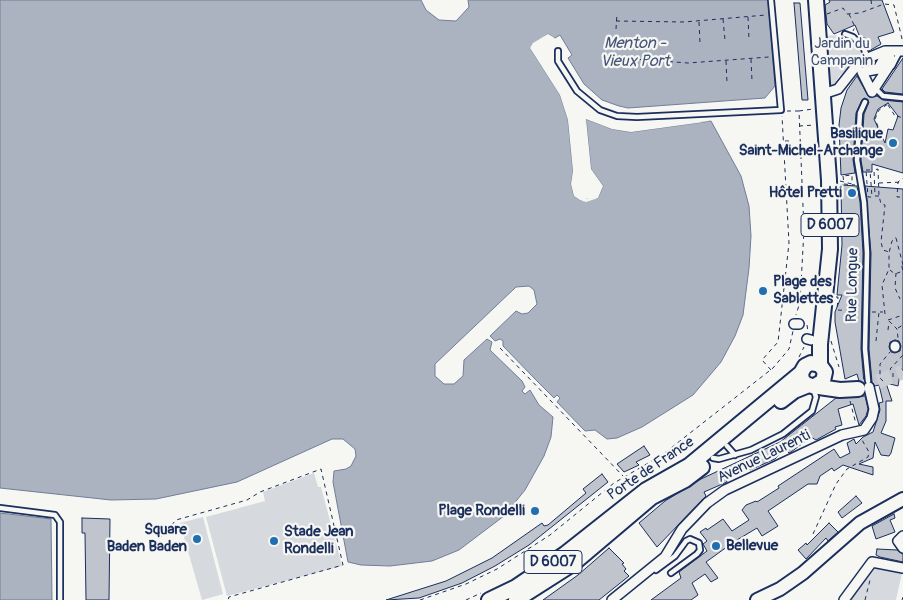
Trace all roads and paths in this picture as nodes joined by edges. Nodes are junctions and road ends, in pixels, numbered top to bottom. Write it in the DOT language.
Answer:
graph roads {
  1 [pos="771,0"];
  2 [pos="816,0"];
  3 [pos="871,0"];
  4 [pos="897,0"];
  5 [pos="894,5"];
  6 [pos="872,8"];
  7 [pos="617,13"];
  8 [pos="848,14"];
  9 [pos="769,15"];
  10 [pos="748,16"];
  11 [pos="822,16"];
  12 [pos="723,19"];
  13 [pos="616,21"];
  14 [pos="699,21"];
  15 [pos="616,29"];
  16 [pos="845,34"];
  17 [pos="851,36"];
  18 [pos="749,39"];
  19 [pos="725,40"];
  20 [pos="700,43"];
  21 [pos="902,48"];
  22 [pos="558,51"];
  23 [pos="773,57"];
  24 [pos="621,58"];
  25 [pos="868,58"];
  26 [pos="751,59"];
  27 [pos="726,60"];
  28 [pos="752,81"];
  29 [pos="727,82"];
  30 [pos="883,96"];
  31 [pos="903,98"];
  32 [pos="822,102"];
  33 [pos="865,102"];
  34 [pos="888,104"];
  35 [pos="781,110"];
  36 [pos="799,111"];
  37 [pos="903,118"];
  38 [pos="812,125"];
  39 [pos="798,126"];
  40 [pos="881,134"];
  41 [pos="792,141"];
  42 [pos="784,142"];
  43 [pos="866,170"];
  44 [pos="903,178"];
  45 [pos="836,180"];
  46 [pos="898,182"];
  47 [pos="903,182"];
  48 [pos="871,183"];
  49 [pos="874,183"];
  50 [pos="879,183"];
  51 [pos="855,185"];
  52 [pos="872,196"];
  53 [pos="878,196"];
  54 [pos="900,197"];
  55 [pos="885,205"];
  56 [pos="888,206"];
  57 [pos="889,252"];
  58 [pos="901,261"];
  59 [pos="903,265"];
  60 [pos="889,269"];
  61 [pos="896,273"];
  62 [pos="836,296"];
  63 [pos="900,298"];
  64 [pos="865,312"];
  65 [pos="879,312"];
  66 [pos="903,315"];
  67 [pos="903,326"];
  68 [pos="897,329"];
  69 [pos="888,330"];
  70 [pos="817,340"];
  71 [pos="877,341"];
  72 [pos="500,348"];
  73 [pos="900,351"];
  74 [pos="839,367"];
  75 [pos="771,370"];
  76 [pos="813,377"];
  77 [pos="893,377"];
  78 [pos="855,387"];
  79 [pos="853,430"];
  80 [pos="731,450"];
  81 [pos="624,476"];
  82 [pos="903,499"];
  83 [pos="0,508"];
  84 [pos="813,534"];
  85 [pos="903,536"];
  86 [pos="161,538"];
  87 [pos="903,548"];
  88 [pos="903,568"];
  89 [pos="671,573"];
  90 [pos="640,577"];
  91 [pos="868,587"];
  92 [pos="903,597"];
  93 [pos="60,600"];
  94 [pos="228,600"];
  95 [pos="420,600"];
  96 [pos="489,600"];
  97 [pos="516,600"];
  98 [pos="612,600"];
  99 [pos="757,600"];
  100 [pos="844,600"];
  101 [pos="865,600"];
  102 [pos="902,600"];
  1 -- 35 [label="lane"];
  2 -- 32 [label="main road, D 6007"];
  3 -- 6 [label="path"];
  4 -- 5 [label="path"];
  5 -- 6 [label="path"];
  5 -- 21 [label="path"];
  6 -- 8 [label="path"];
  7 -- 13 [label="path"];
  8 -- 11 [label="path"];
  8 -- 17 [label="path"];
  9 -- 10 [label="path"];
  10 -- 12 [label="path"];
  10 -- 18 [label="path"];
  12 -- 14 [label="path"];
  12 -- 19 [label="path"];
  13 -- 14 [label="path"];
  13 -- 15 [label="path"];
  14 -- 20 [label="path"];
  16 -- 17 [label="lane"];
  17 -- 25 [label="lane"];
  21 -- 25 [label="street"];
  21 -- 30 [label="lane"];
  22 -- 35 [label="lane"];
  23 -- 26 [label="path"];
  24 -- 27 [label="path"];
  25 -- 32 [label="street"];
  26 -- 27 [label="path"];
  26 -- 28 [label="path"];
  27 -- 29 [label="path"];
  30 -- 31 [label="lane"];
  30 -- 34 [label="path"];
  32 -- 36 [label="path"];
  32 -- 70 [label="main road, D 6007"];
  33 -- 64 [label="lane, Rue Longue"];
  34 -- 37 [label="path"];
  34 -- 40 [label="path"];
  35 -- 36 [label="path"];
  35 -- 42 [label="path"];
  36 -- 39 [label="path"];
  38 -- 39 [label="path"];
  39 -- 75 [label="path"];
  41 -- 42 [label="path"];
  42 -- 75 [label="path"];
  43 -- 48 [label="path"];
  44 -- 46 [label="path"];
  45 -- 51 [label="path, bridge"];
  46 -- 47 [label="path"];
  46 -- 50 [label="path"];
  46 -- 54 [label="path"];
  48 -- 49 [label="path"];
  48 -- 52 [label="path"];
  49 -- 50 [label="path"];
  49 -- 53 [label="path"];
  50 -- 53 [label="path"];
  53 -- 55 [label="path"];
  55 -- 56 [label="path"];
  55 -- 57 [label="path"];
  57 -- 58 [label="path"];
  57 -- 60 [label="path"];
  58 -- 59 [label="path"];
  58 -- 61 [label="path"];
  60 -- 61 [label="path"];
  60 -- 65 [label="path"];
  61 -- 63 [label="path"];
  62 -- 64 [label="path"];
  64 -- 65 [label="path"];
  64 -- 78 [label="lane, Rue Longue"];
  65 -- 71 [label="path"];
  66 -- 69 [label="path"];
  67 -- 68 [label="path"];
  70 -- 74 [label="path"];
  70 -- 76 [label="main road, D 6007"];
  72 -- 81 [label="path"];
  73 -- 77 [label="path"];
  75 -- 81 [label="path"];
  76 -- 78 [label="main road"];
  76 -- 80 [label="main road, Porte de France / D 6007"];
  76 -- 80 [label="lane"];
  76 -- 96 [label="main road, Porte de France / D 6007"];
  78 -- 79 [label="path"];
  78 -- 79 [label="street"];
  79 -- 84 [label="path"];
  79 -- 90 [label="street, Avenue Laurenti"];
  80 -- 97 [label="main road, Porte de France / D 6007"];
  81 -- 95 [label="path"];
  82 -- 99 [label="street"];
  83 -- 93 [label="lane"];
  85 -- 87 [label="street"];
  86 -- 94 [label="path"];
  88 -- 100 [label="street"];
  89 -- 90 [label="lane"];
  90 -- 98 [label="street, Avenue Laurenti"];
  91 -- 101 [label="path"];
  92 -- 102 [label="path"];
}
